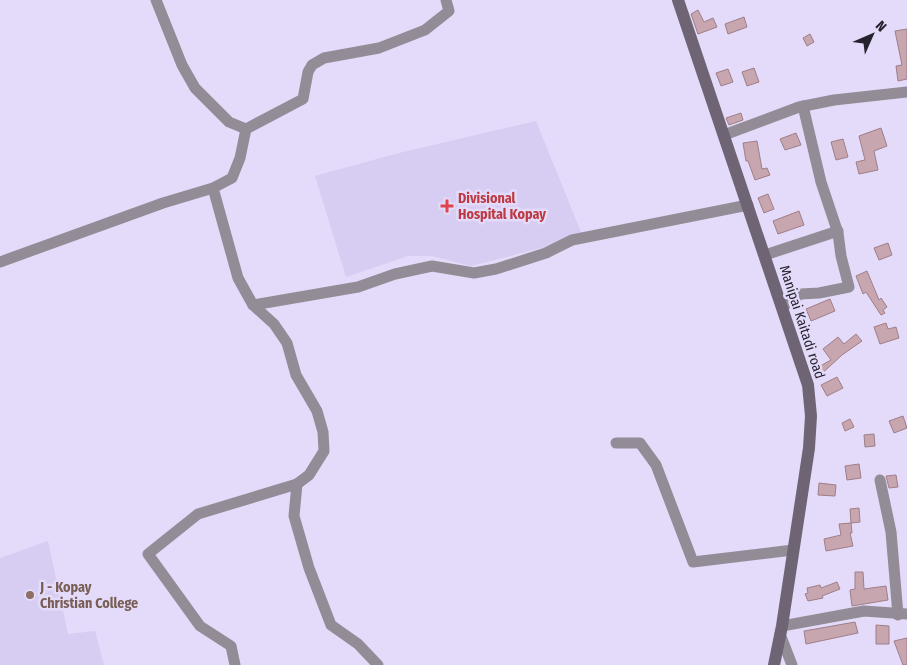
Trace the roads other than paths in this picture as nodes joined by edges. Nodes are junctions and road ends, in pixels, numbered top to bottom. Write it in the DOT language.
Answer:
graph roads {
  1 [pos="156,0"];
  2 [pos="446,0"];
  3 [pos="678,0"];
  4 [pos="907,92"];
  5 [pos="803,106"];
  6 [pos="246,130"];
  7 [pos="724,135"];
  8 [pos="213,188"];
  9 [pos="748,205"];
  10 [pos="838,231"];
  11 [pos="765,255"];
  12 [pos="0,262"];
  13 [pos="254,305"];
  14 [pos="782,307"];
  15 [pos="616,443"];
  16 [pos="880,480"];
  17 [pos="297,484"];
  18 [pos="793,550"];
  19 [pos="902,615"];
  20 [pos="781,630"];
  21 [pos="235,665"];
  22 [pos="378,665"];
  23 [pos="774,665"];
  24 [pos="792,665"];
  1 -- 6 [label="street"];
  2 -- 6 [label="street"];
  3 -- 7 [label="main road, Manipai Kaitadi road"];
  4 -- 5 [label="street"];
  5 -- 7 [label="street"];
  5 -- 10 [label="street"];
  6 -- 8 [label="street"];
  7 -- 9 [label="main road, Manipai Kaitadi road"];
  8 -- 12 [label="street"];
  8 -- 13 [label="street"];
  9 -- 11 [label="main road, Manipai Kaitadi road"];
  9 -- 13 [label="street"];
  10 -- 11 [label="street"];
  10 -- 14 [label="street"];
  11 -- 14 [label="main road, Manipai Kaitadi road"];
  13 -- 17 [label="street"];
  14 -- 18 [label="main road, Manipai Kaitadi road"];
  15 -- 18 [label="street"];
  16 -- 19 [label="street"];
  17 -- 21 [label="street"];
  17 -- 22 [label="street"];
  18 -- 20 [label="main road, Manipai Kaitadi road"];
  19 -- 20 [label="street"];
  20 -- 23 [label="main road, Manipai Kaitadi road"];
  20 -- 24 [label="street"];
}
